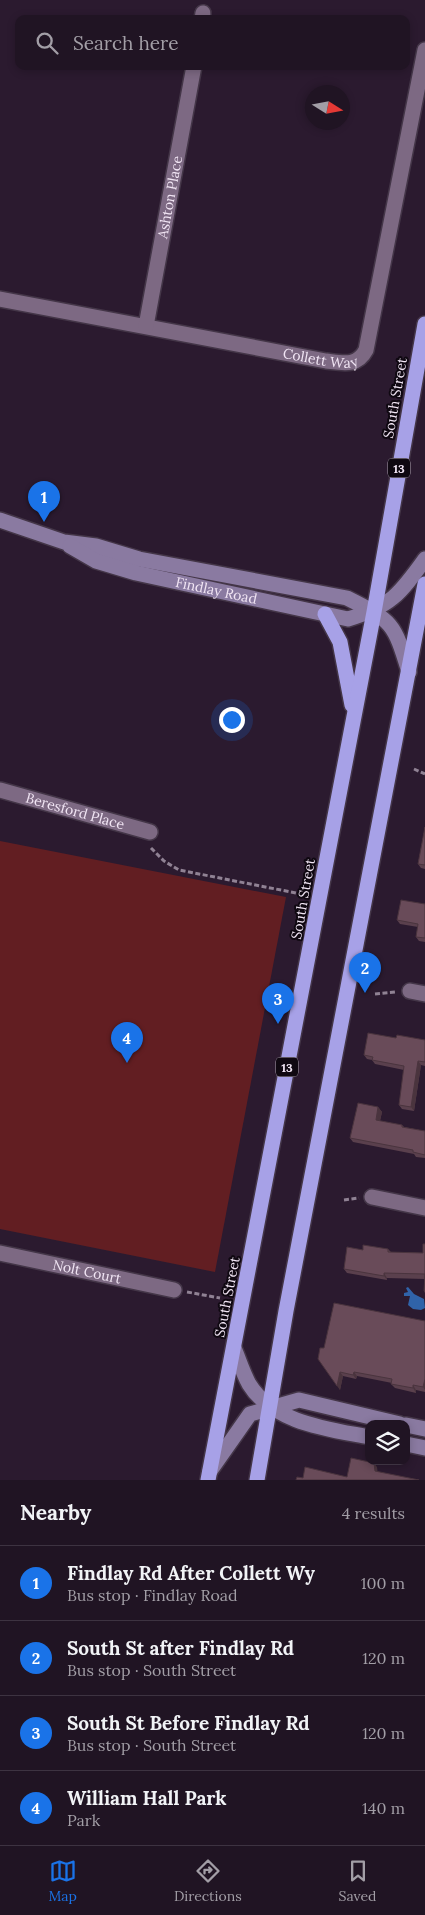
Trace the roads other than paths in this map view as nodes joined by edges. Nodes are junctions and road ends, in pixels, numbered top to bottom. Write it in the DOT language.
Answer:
graph roads {
  1 [pos="425,50"];
  2 [pos="193,70"];
  3 [pos="0,300"];
  4 [pos="425,324"];
  5 [pos="146,326"];
  6 [pos="0,520"];
  7 [pos="64,542"];
  8 [pos="425,559"];
  9 [pos="425,584"];
  10 [pos="374,612"];
  11 [pos="325,614"];
  12 [pos="409,672"];
  13 [pos="353,716"];
  14 [pos="0,790"];
  15 [pos="150,832"];
  16 [pos="410,991"];
  17 [pos="425,994"];
  18 [pos="372,1197"];
  19 [pos="425,1208"];
  20 [pos="0,1253"];
  21 [pos="174,1290"];
  22 [pos="234,1348"];
  23 [pos="271,1407"];
  24 [pos="383,1420"];
  25 [pos="410,1426"];
  26 [pos="425,1429"];
  27 [pos="365,1436"];
  28 [pos="410,1445"];
  29 [pos="425,1448"];
  30 [pos="209,1475"];
  31 [pos="256,1480"];
  1 -- 5 [label="street, Collett Way"];
  2 -- 5 [label="street, Ashton Place"];
  3 -- 5 [label="street, Collett Way"];
  4 -- 10 [label="highway, South Street / 13"];
  6 -- 7 [label="main road, Findlay Road"];
  7 -- 10 [label="main road, Findlay Road"];
  7 -- 11 [label="main road, Findlay Road"];
  8 -- 10 [label="main road, Findlay Road"];
  9 -- 12 [label="highway"];
  10 -- 11 [label="main road, Findlay Road"];
  10 -- 12 [label="main road, Findlay Road"];
  10 -- 13 [label="highway, South Street / 13"];
  11 -- 13 [label="highway"];
  12 -- 23 [label="highway"];
  13 -- 22 [label="highway, South Street / 13"];
  14 -- 15 [label="street, Beresford Place"];
  16 -- 17 [label="street"];
  18 -- 19 [label="street"];
  20 -- 21 [label="street, Nolt Court"];
  22 -- 23 [label="main road"];
  22 -- 30 [label="highway, South Street / 13"];
  23 -- 24 [label="main road"];
  23 -- 27 [label="main road"];
  23 -- 30 [label="main road"];
  23 -- 31 [label="highway"];
  25 -- 26 [label="main road"];
  28 -- 29 [label="main road"];
}
